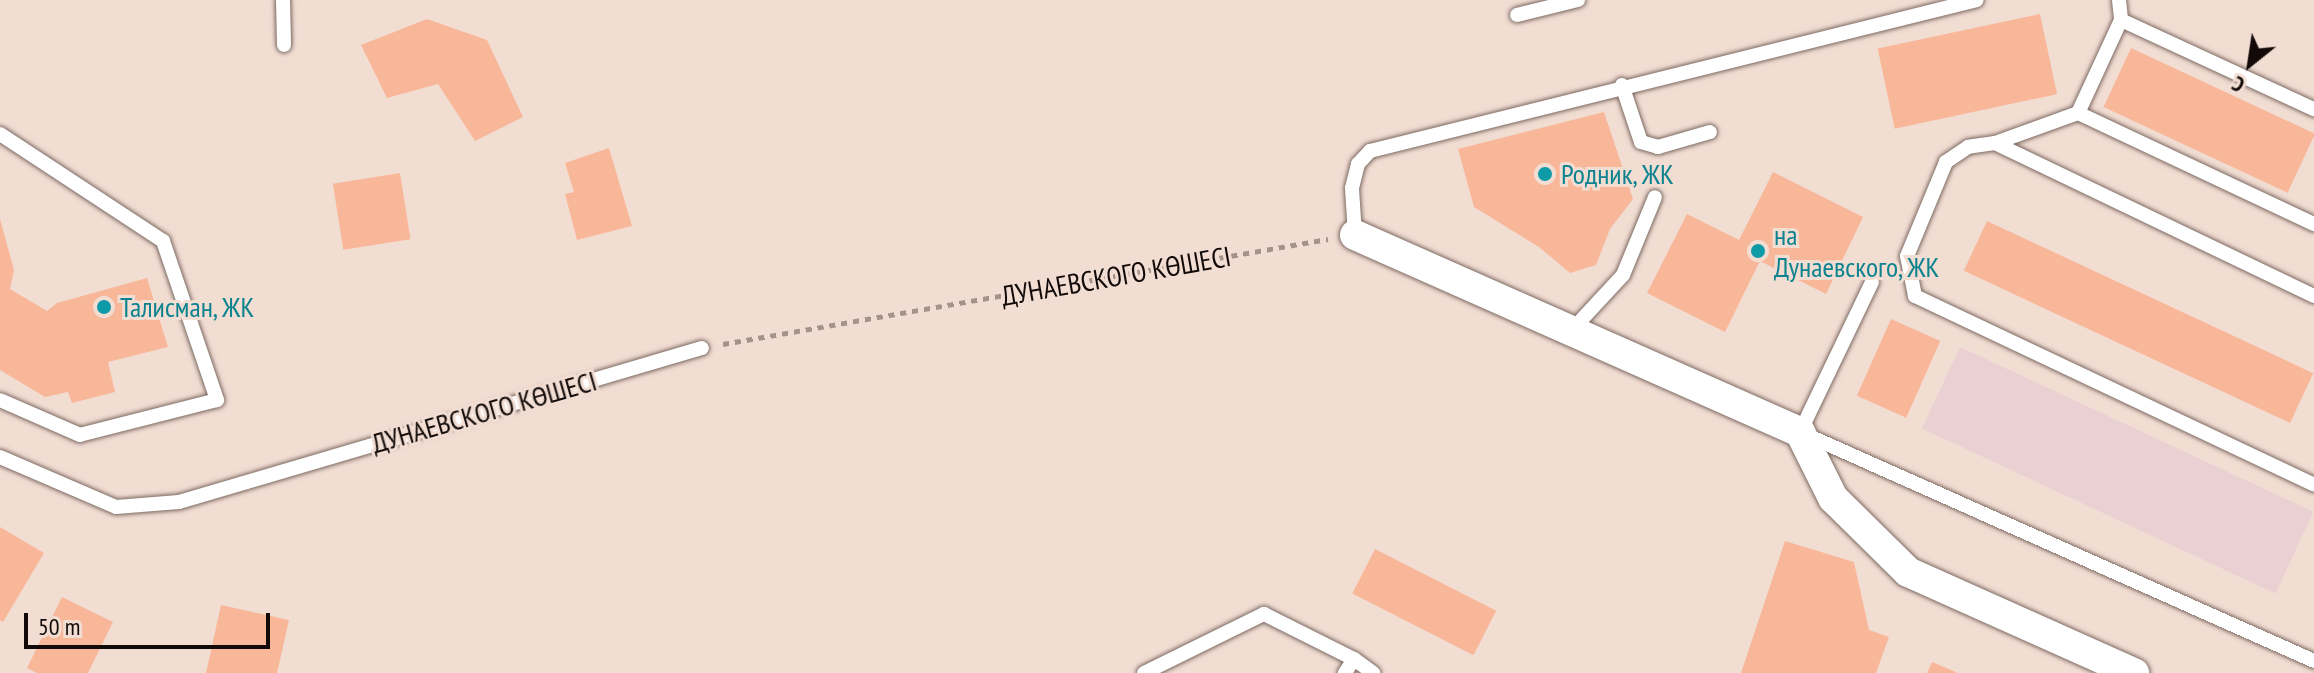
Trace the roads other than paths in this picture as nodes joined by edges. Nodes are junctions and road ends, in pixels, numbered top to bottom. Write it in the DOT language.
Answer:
graph roads {
  1 [pos="283,0"];
  2 [pos="1578,0"];
  3 [pos="1977,0"];
  4 [pos="2119,0"];
  5 [pos="1517,15"];
  6 [pos="2121,20"];
  7 [pos="284,45"];
  8 [pos="1622,85"];
  9 [pos="2314,109"];
  10 [pos="2078,113"];
  11 [pos="1710,132"];
  12 [pos="0,134"];
  13 [pos="1995,143"];
  14 [pos="1655,197"];
  15 [pos="2314,224"];
  16 [pos="1355,235"];
  17 [pos="1872,282"];
  18 [pos="2314,296"];
  19 [pos="1572,330"];
  20 [pos="702,348"];
  21 [pos="0,400"];
  22 [pos="1800,432"];
  23 [pos="0,457"];
  24 [pos="2314,485"];
  25 [pos="1354,659"];
  26 [pos="2314,661"];
  27 [pos="2092,664"];
  28 [pos="1144,673"];
  29 [pos="1345,673"];
  30 [pos="1373,673"];
  31 [pos="2134,673"];
  1 -- 7 [label="lane"];
  2 -- 5 [label="lane"];
  3 -- 8 [label="lane"];
  4 -- 6 [label="lane"];
  6 -- 9 [label="lane"];
  6 -- 10 [label="lane"];
  8 -- 11 [label="lane"];
  8 -- 16 [label="lane"];
  10 -- 13 [label="lane"];
  10 -- 15 [label="lane"];
  12 -- 21 [label="lane"];
  13 -- 18 [label="lane"];
  13 -- 24 [label="lane"];
  14 -- 19 [label="lane"];
  16 -- 19 [label="street"];
  17 -- 22 [label="lane"];
  19 -- 22 [label="street"];
  20 -- 23 [label="lane, ДУНАЕВСКОГО КӨШЕСІ"];
  22 -- 26 [label="lane"];
  22 -- 27 [label="street"];
  25 -- 28 [label="lane"];
  25 -- 29 [label="lane"];
  25 -- 30 [label="lane"];
  27 -- 31 [label="street"];
}
